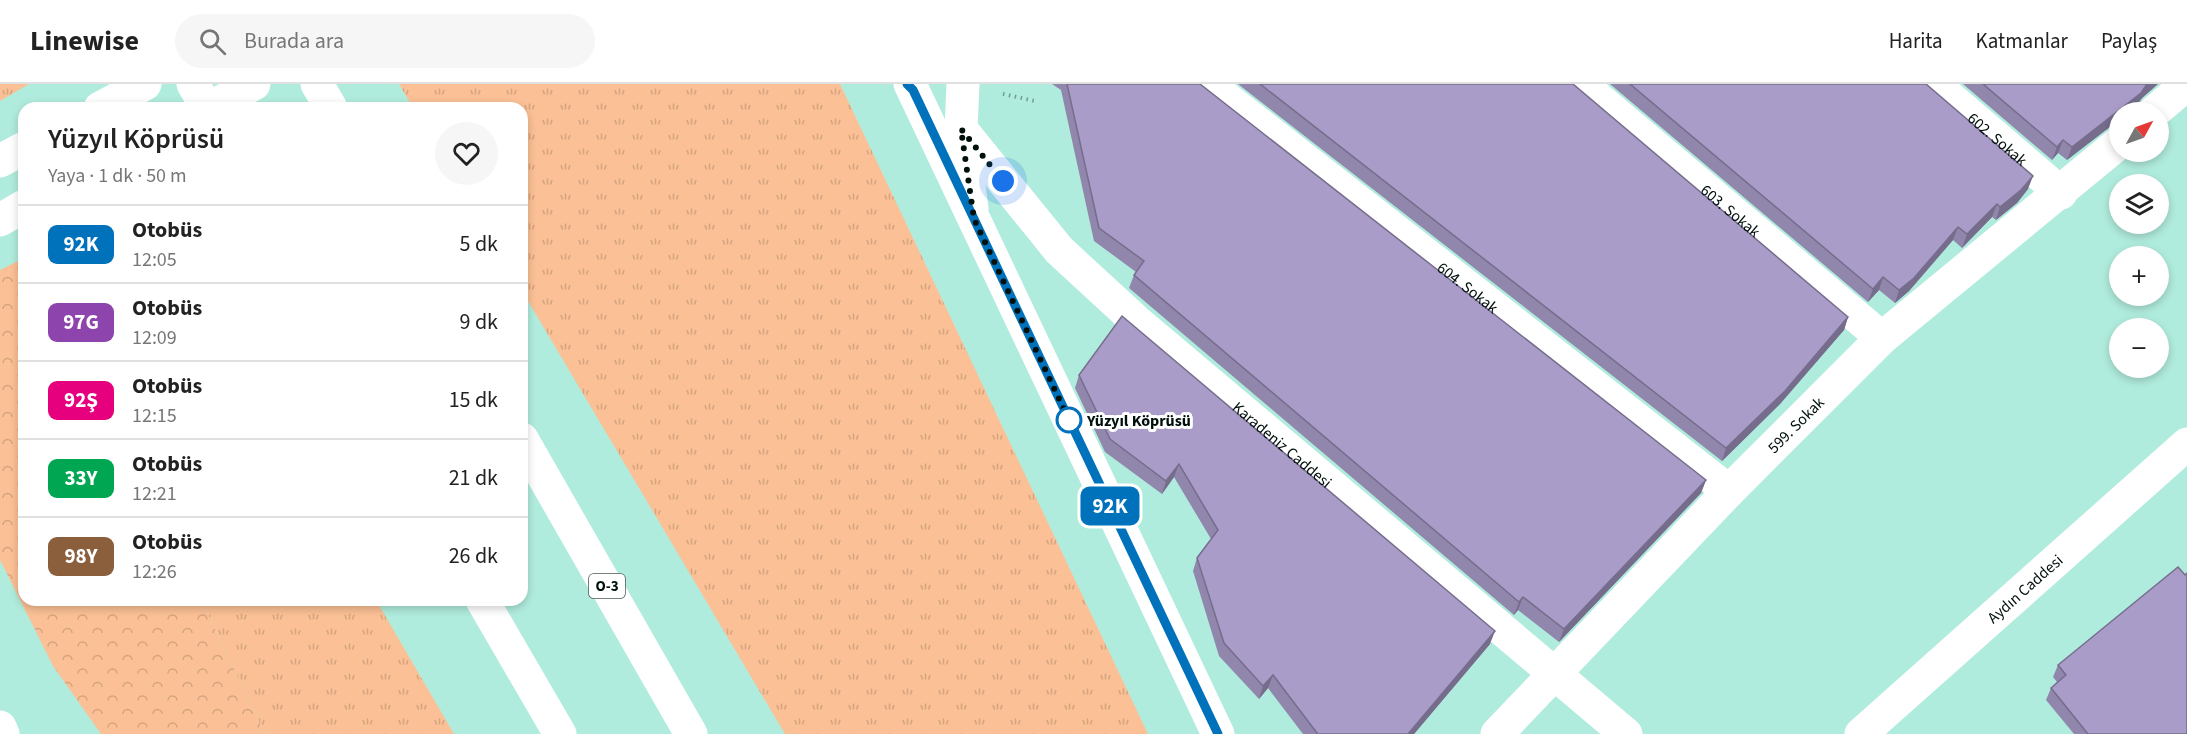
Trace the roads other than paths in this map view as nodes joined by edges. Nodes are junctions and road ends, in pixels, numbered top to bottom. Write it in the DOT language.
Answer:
graph roads {
  1 [pos="146,84"];
  2 [pos="193,84"];
  3 [pos="254,84"];
  4 [pos="317,84"];
  5 [pos="963,84"];
  6 [pos="1208,84"];
  7 [pos="1581,84"];
  8 [pos="1934,84"];
  9 [pos="2187,84"];
  10 [pos="910,86"];
  11 [pos="112,102"];
  12 [pos="204,102"];
  13 [pos="220,102"];
  14 [pos="328,102"];
  15 [pos="2166,102"];
  16 [pos="961,129"];
  17 [pos="2109,152"];
  18 [pos="2061,193"];
  19 [pos="18,210"];
  20 [pos="974,219"];
  21 [pos="0,220"];
  22 [pos="1882,338"];
  23 [pos="2187,444"];
  24 [pos="528,450"];
  25 [pos="1729,491"];
  26 [pos="485,606"];
  27 [pos="1555,672"];
  28 [pos="0,727"];
  29 [pos="3,734"];
  30 [pos="560,734"];
  31 [pos="691,734"];
  32 [pos="1218,734"];
  33 [pos="1497,734"];
  34 [pos="1626,734"];
  35 [pos="1861,734"];
  1 -- 11 [label="main road"];
  2 -- 12 [label="main road"];
  3 -- 13 [label="main road"];
  4 -- 14 [label="main road"];
  5 -- 16 [label="main road"];
  6 -- 25 [label="main road, 604. Sokak"];
  7 -- 22 [label="main road, 603. Sokak"];
  8 -- 18 [label="main road, 602. Sokak"];
  9 -- 15 [label="main road"];
  10 -- 20 [label="main road"];
  16 -- 20 [label="main road"];
  16 -- 27 [label="main road, Karadeniz Caddesi"];
  17 -- 18 [label="main road, 599. Sokak"];
  18 -- 22 [label="main road, 599. Sokak"];
  19 -- 21 [label="main road"];
  20 -- 32 [label="main road"];
  22 -- 25 [label="main road, 599. Sokak"];
  23 -- 35 [label="main road, Aydın Caddesi"];
  24 -- 31 [label="main road, O-3"];
  25 -- 27 [label="main road, 599. Sokak"];
  26 -- 30 [label="main road"];
  27 -- 33 [label="main road, 599. Sokak"];
  27 -- 34 [label="main road, Karadeniz Caddesi"];
  28 -- 29 [label="main road"];
}
